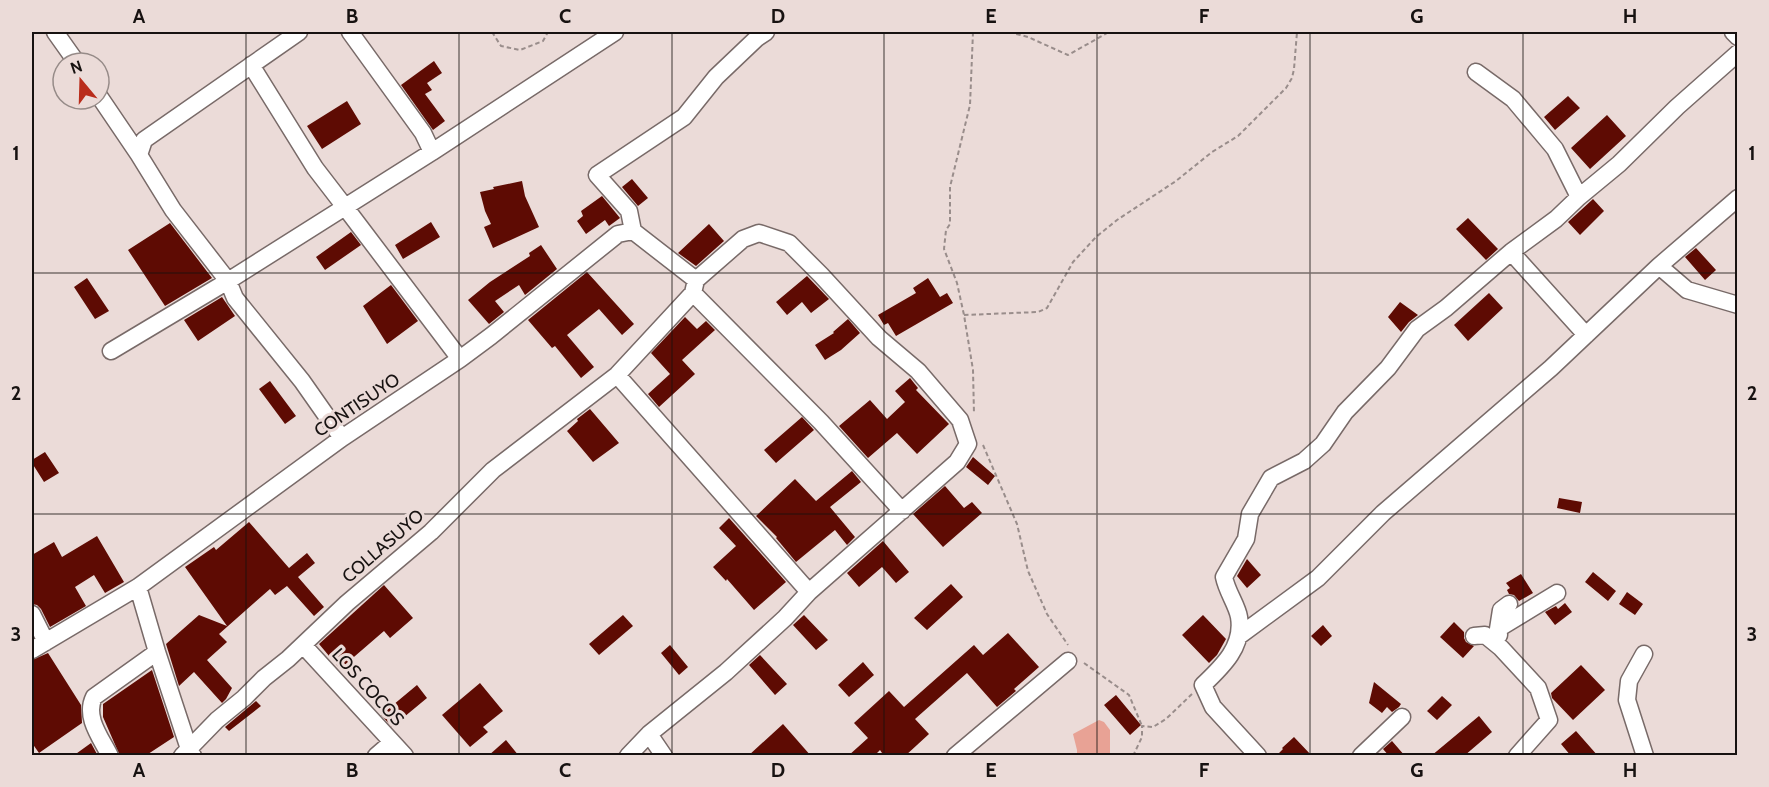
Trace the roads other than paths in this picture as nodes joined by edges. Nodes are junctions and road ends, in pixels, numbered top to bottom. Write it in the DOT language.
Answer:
graph roads {
  1 [pos="55,32"];
  2 [pos="299,32"];
  3 [pos="350,32"];
  4 [pos="615,32"];
  5 [pos="766,32"];
  6 [pos="1733,32"];
  7 [pos="1737,37"];
  8 [pos="68,51"];
  9 [pos="1737,53"];
  10 [pos="251,65"];
  11 [pos="1476,72"];
  12 [pos="109,111"];
  13 [pos="432,152"];
  14 [pos="139,155"];
  15 [pos="1579,197"];
  16 [pos="1737,198"];
  17 [pos="345,207"];
  18 [pos="633,231"];
  19 [pos="1511,252"];
  20 [pos="1659,266"];
  21 [pos="228,281"];
  22 [pos="695,286"];
  23 [pos="1737,305"];
  24 [pos="1586,336"];
  25 [pos="111,351"];
  26 [pos="459,359"];
  27 [pos="617,375"];
  28 [pos="342,438"];
  29 [pos="902,511"];
  30 [pos="138,587"];
  31 [pos="809,592"];
  32 [pos="1557,593"];
  33 [pos="1509,604"];
  34 [pos="32,614"];
  35 [pos="1498,629"];
  36 [pos="1239,636"];
  37 [pos="1474,636"];
  38 [pos="303,645"];
  39 [pos="39,646"];
  40 [pos="1501,648"];
  41 [pos="156,652"];
  42 [pos="1644,654"];
  43 [pos="1074,657"];
  44 [pos="1402,717"];
  45 [pos="649,734"];
  46 [pos="391,743"];
  47 [pos="188,753"];
  48 [pos="110,756"];
  49 [pos="376,756"];
  50 [pos="405,756"];
  51 [pos="628,756"];
  52 [pos="654,756"];
  53 [pos="664,756"];
  54 [pos="955,756"];
  55 [pos="1258,756"];
  56 [pos="1361,756"];
  57 [pos="1517,756"];
  58 [pos="1645,756"];
  1 -- 8 [label="street"];
  2 -- 10 [label="street"];
  3 -- 13 [label="street"];
  4 -- 13 [label="street"];
  5 -- 18 [label="street"];
  6 -- 7 [label="street"];
  9 -- 15 [label="street"];
  10 -- 14 [label="street"];
  10 -- 17 [label="street"];
  11 -- 15 [label="street"];
  12 -- 14 [label="street"];
  13 -- 17 [label="street"];
  14 -- 21 [label="street"];
  15 -- 19 [label="street"];
  16 -- 20 [label="street"];
  17 -- 21 [label="street"];
  17 -- 26 [label="street"];
  18 -- 22 [label="street"];
  18 -- 26 [label="street, CONTISUYO"];
  19 -- 24 [label="street"];
  19 -- 36 [label="street"];
  20 -- 23 [label="street"];
  20 -- 24 [label="street"];
  21 -- 25 [label="street"];
  21 -- 28 [label="street"];
  22 -- 27 [label="street, COLLASUYO"];
  22 -- 29 [label="street"];
  22 -- 29 [label="street, COLLASUYO"];
  24 -- 36 [label="street"];
  26 -- 28 [label="street, CONTISUYO"];
  27 -- 31 [label="street"];
  27 -- 38 [label="street, COLLASUYO"];
  28 -- 30 [label="street, CONTISUYO"];
  29 -- 31 [label="street"];
  30 -- 39 [label="street, CONTISUYO"];
  30 -- 41 [label="street"];
  31 -- 45 [label="street"];
  32 -- 35 [label="street"];
  33 -- 35 [label="street"];
  34 -- 39 [label="street"];
  35 -- 40 [label="street"];
  36 -- 55 [label="street"];
  37 -- 40 [label="street"];
  38 -- 46 [label="street, LOS COCOS"];
  38 -- 47 [label="street, COLLASUYO"];
  40 -- 57 [label="street"];
  41 -- 47 [label="street"];
  41 -- 48 [label="street"];
  42 -- 58 [label="street"];
  43 -- 54 [label="street"];
  44 -- 56 [label="street"];
  45 -- 51 [label="street"];
  45 -- 52 [label="street"];
  45 -- 53 [label="street"];
  46 -- 49 [label="street"];
  46 -- 50 [label="street, LOS COCOS"];
}
